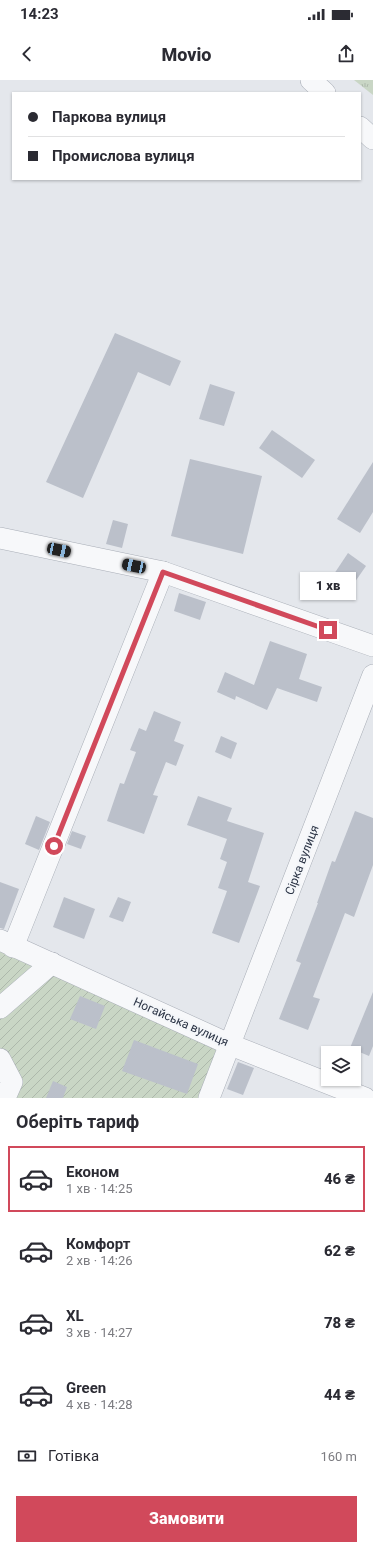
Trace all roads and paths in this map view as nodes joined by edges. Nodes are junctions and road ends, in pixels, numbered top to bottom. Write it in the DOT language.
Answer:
graph roads {
  1 [pos="311,80"];
  2 [pos="324,92"];
  3 [pos="361,128"];
  4 [pos="373,139"];
  5 [pos="0,538"];
  6 [pos="163,572"];
  7 [pos="373,646"];
  8 [pos="373,675"];
  9 [pos="7,943"];
  10 [pos="52,963"];
  11 [pos="0,1008"];
  12 [pos="231,1045"];
  13 [pos="0,1059"];
  14 [pos="9,1090"];
  15 [pos="209,1098"];
  16 [pos="365,1098"];
  1 -- 2 [label="street"];
  3 -- 4 [label="street"];
  5 -- 6 [label="street"];
  6 -- 7 [label="street"];
  6 -- 9 [label="street"];
  8 -- 12 [label="street, Сірка вулиця"];
  9 -- 10 [label="street, Ногайська вулиця"];
  10 -- 11 [label="street"];
  10 -- 12 [label="street, Ногайська вулиця"];
  12 -- 15 [label="street, Сірка вулиця"];
  12 -- 16 [label="street, Ногайська вулиця"];
  13 -- 14 [label="street"];
}
